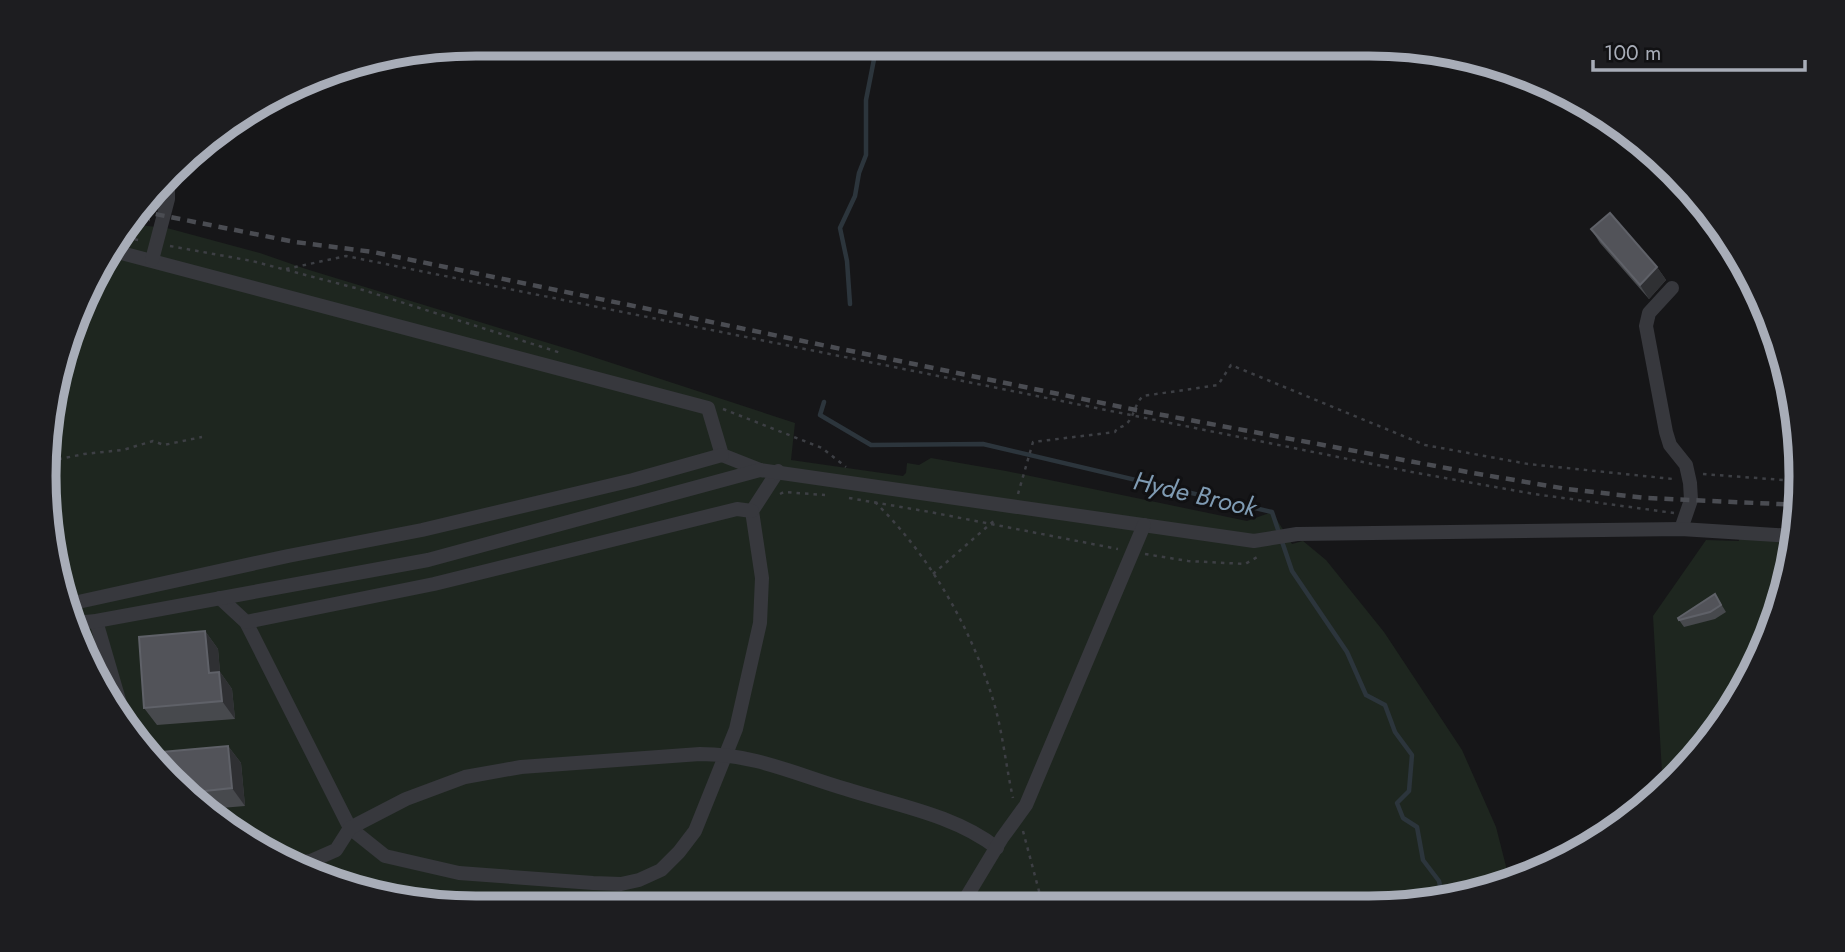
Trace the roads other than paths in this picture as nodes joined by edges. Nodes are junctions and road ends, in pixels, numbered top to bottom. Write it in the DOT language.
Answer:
graph roads {
  1 [pos="168,190"];
  2 [pos="121,253"];
  3 [pos="152,260"];
  4 [pos="1672,288"];
  5 [pos="722,455"];
  6 [pos="760,470"];
  7 [pos="778,471"];
  8 [pos="752,511"];
  9 [pos="1684,523"];
  10 [pos="1144,525"];
  11 [pos="1784,535"];
  12 [pos="220,598"];
  13 [pos="75,603"];
  14 [pos="96,621"];
  15 [pos="82,622"];
  16 [pos="246,622"];
  17 [pos="117,694"];
  18 [pos="728,754"];
  19 [pos="350,828"];
  20 [pos="997,848"];
  21 [pos="309,861"];
  22 [pos="967,896"];
  1 -- 3 [label="lane"];
  2 -- 3 [label="lane"];
  3 -- 5 [label="lane"];
  4 -- 9 [label="lane"];
  5 -- 6 [label="lane"];
  5 -- 13 [label="lane"];
  6 -- 7 [label="lane"];
  6 -- 12 [label="lane"];
  7 -- 8 [label="lane"];
  7 -- 10 [label="lane"];
  8 -- 16 [label="lane"];
  8 -- 18 [label="lane"];
  9 -- 10 [label="lane"];
  9 -- 11 [label="lane"];
  10 -- 20 [label="lane"];
  12 -- 14 [label="lane"];
  12 -- 16 [label="lane"];
  14 -- 15 [label="lane"];
  14 -- 17 [label="lane"];
  16 -- 19 [label="lane"];
  18 -- 19 [label="lane"];
  18 -- 19 [label="lane"];
  18 -- 20 [label="lane"];
  19 -- 21 [label="lane"];
  20 -- 22 [label="lane"];
}
